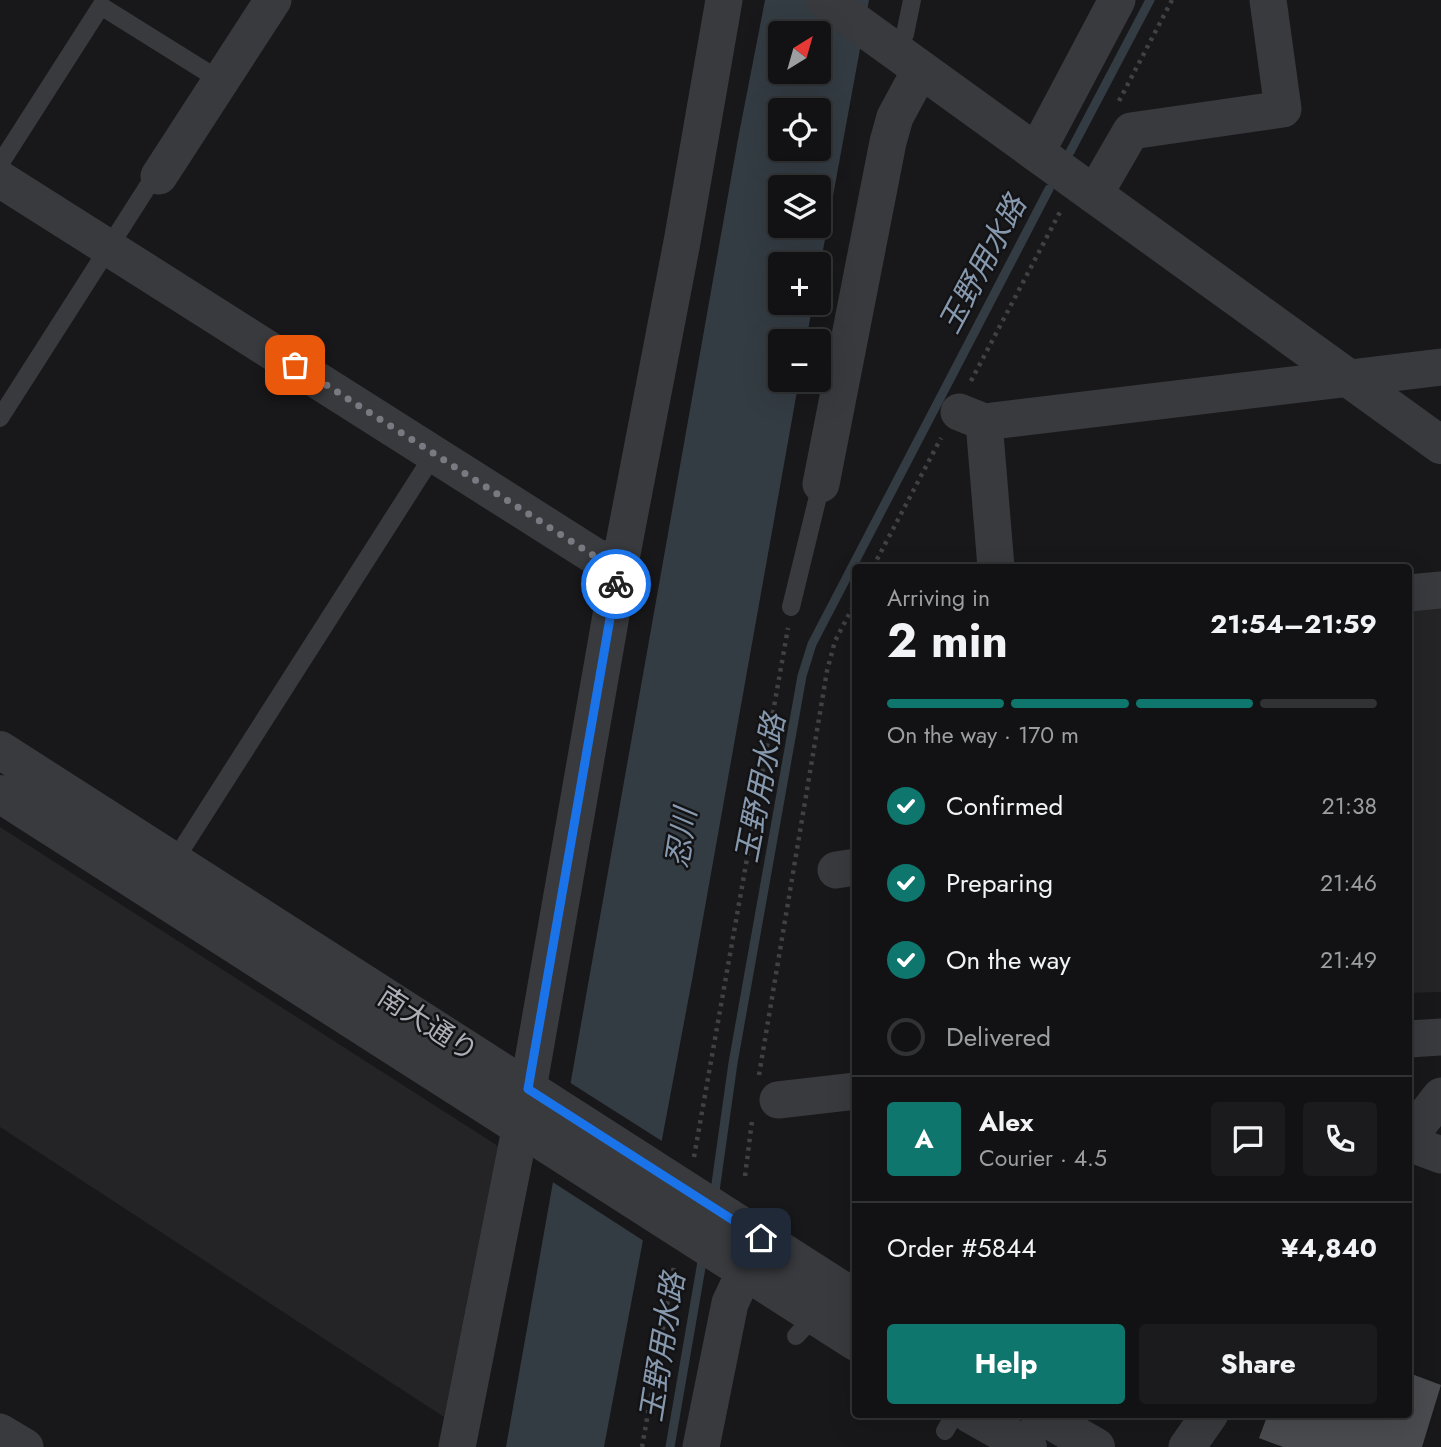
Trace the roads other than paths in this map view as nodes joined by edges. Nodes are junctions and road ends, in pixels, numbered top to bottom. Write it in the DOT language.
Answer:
graph roads {
  1 [pos="273,0"];
  2 [pos="724,0"];
  3 [pos="825,0"];
  4 [pos="912,0"];
  5 [pos="1117,0"];
  6 [pos="1268,0"];
  7 [pos="901,55"];
  8 [pos="221,81"];
  9 [pos="1036,153"];
  10 [pos="0,164"];
  11 [pos="159,176"];
  12 [pos="0,179"];
  13 [pos="1080,199"];
  14 [pos="109,247"];
  15 [pos="1441,367"];
  16 [pos="1347,377"];
  17 [pos="0,418"];
  18 [pos="1441,445"];
  19 [pos="434,454"];
  20 [pos="821,484"];
  21 [pos="620,564"];
  22 [pos="996,564"];
  23 [pos="1441,590"];
  24 [pos="1412,593"];
  25 [pos="791,607"];
  26 [pos="0,750"];
  27 [pos="0,794"];
  28 [pos="174,861"];
  29 [pos="153,892"];
  30 [pos="1441,1037"];
  31 [pos="1412,1039"];
  32 [pos="852,1091"];
  33 [pos="537,1094"];
  34 [pos="1441,1096"];
  35 [pos="763,1099"];
  36 [pos="528,1133"];
  37 [pos="1412,1133"];
  38 [pos="1412,1144"];
  39 [pos="1441,1155"];
  40 [pos="690,1211"];
  41 [pos="742,1255"];
  42 [pos="851,1296"];
  43 [pos="805,1326"];
  44 [pos="852,1341"];
  45 [pos="1049,1418"];
  46 [pos="1207,1418"];
  47 [pos="957,1423"];
  48 [pos="0,1432"];
  49 [pos="1089,1434"];
  50 [pos="25,1447"];
  51 [pos="457,1447"];
  52 [pos="701,1447"];
  53 [pos="1028,1447"];
  54 [pos="1187,1447"];
  1 -- 8 [label="street"];
  2 -- 21 [label="street"];
  3 -- 7 [label="street"];
  4 -- 7 [label="lane"];
  5 -- 9 [label="street"];
  6 -- 13 [label="street"];
  7 -- 9 [label="street"];
  7 -- 20 [label="street"];
  8 -- 10 [label="lane"];
  8 -- 11 [label="street"];
  9 -- 13 [label="street"];
  11 -- 14 [label="lane"];
  12 -- 14 [label="street"];
  13 -- 16 [label="street"];
  14 -- 17 [label="lane"];
  14 -- 19 [label="street"];
  15 -- 16 [label="street"];
  16 -- 18 [label="street"];
  16 -- 22 [label="street"];
  19 -- 21 [label="street"];
  19 -- 28 [label="lane"];
  20 -- 25 [label="lane"];
  21 -- 33 [label="street"];
  23 -- 24 [label="street"];
  26 -- 28 [label="street, 南大通り"];
  27 -- 29 [label="street, 南大通り"];
  28 -- 29 [label="lane"];
  28 -- 33 [label="street, 南大通り"];
  29 -- 36 [label="street, 南大通り"];
  30 -- 31 [label="street"];
  32 -- 35 [label="street"];
  33 -- 36 [label="street"];
  33 -- 40 [label="street, 南大通り"];
  34 -- 37 [label="street"];
  36 -- 40 [label="street, 南大通り"];
  36 -- 51 [label="street"];
  38 -- 39 [label="street"];
  40 -- 41 [label="street, 南大通り"];
  41 -- 42 [label="street, 南大通り"];
  41 -- 43 [label="street, 南大通り"];
  41 -- 52 [label="street"];
  42 -- 43 [label="lane"];
  43 -- 44 [label="street, 南大通り"];
  45 -- 49 [label="street"];
  46 -- 54 [label="street"];
  47 -- 53 [label="street"];
  48 -- 50 [label="street"];
}
